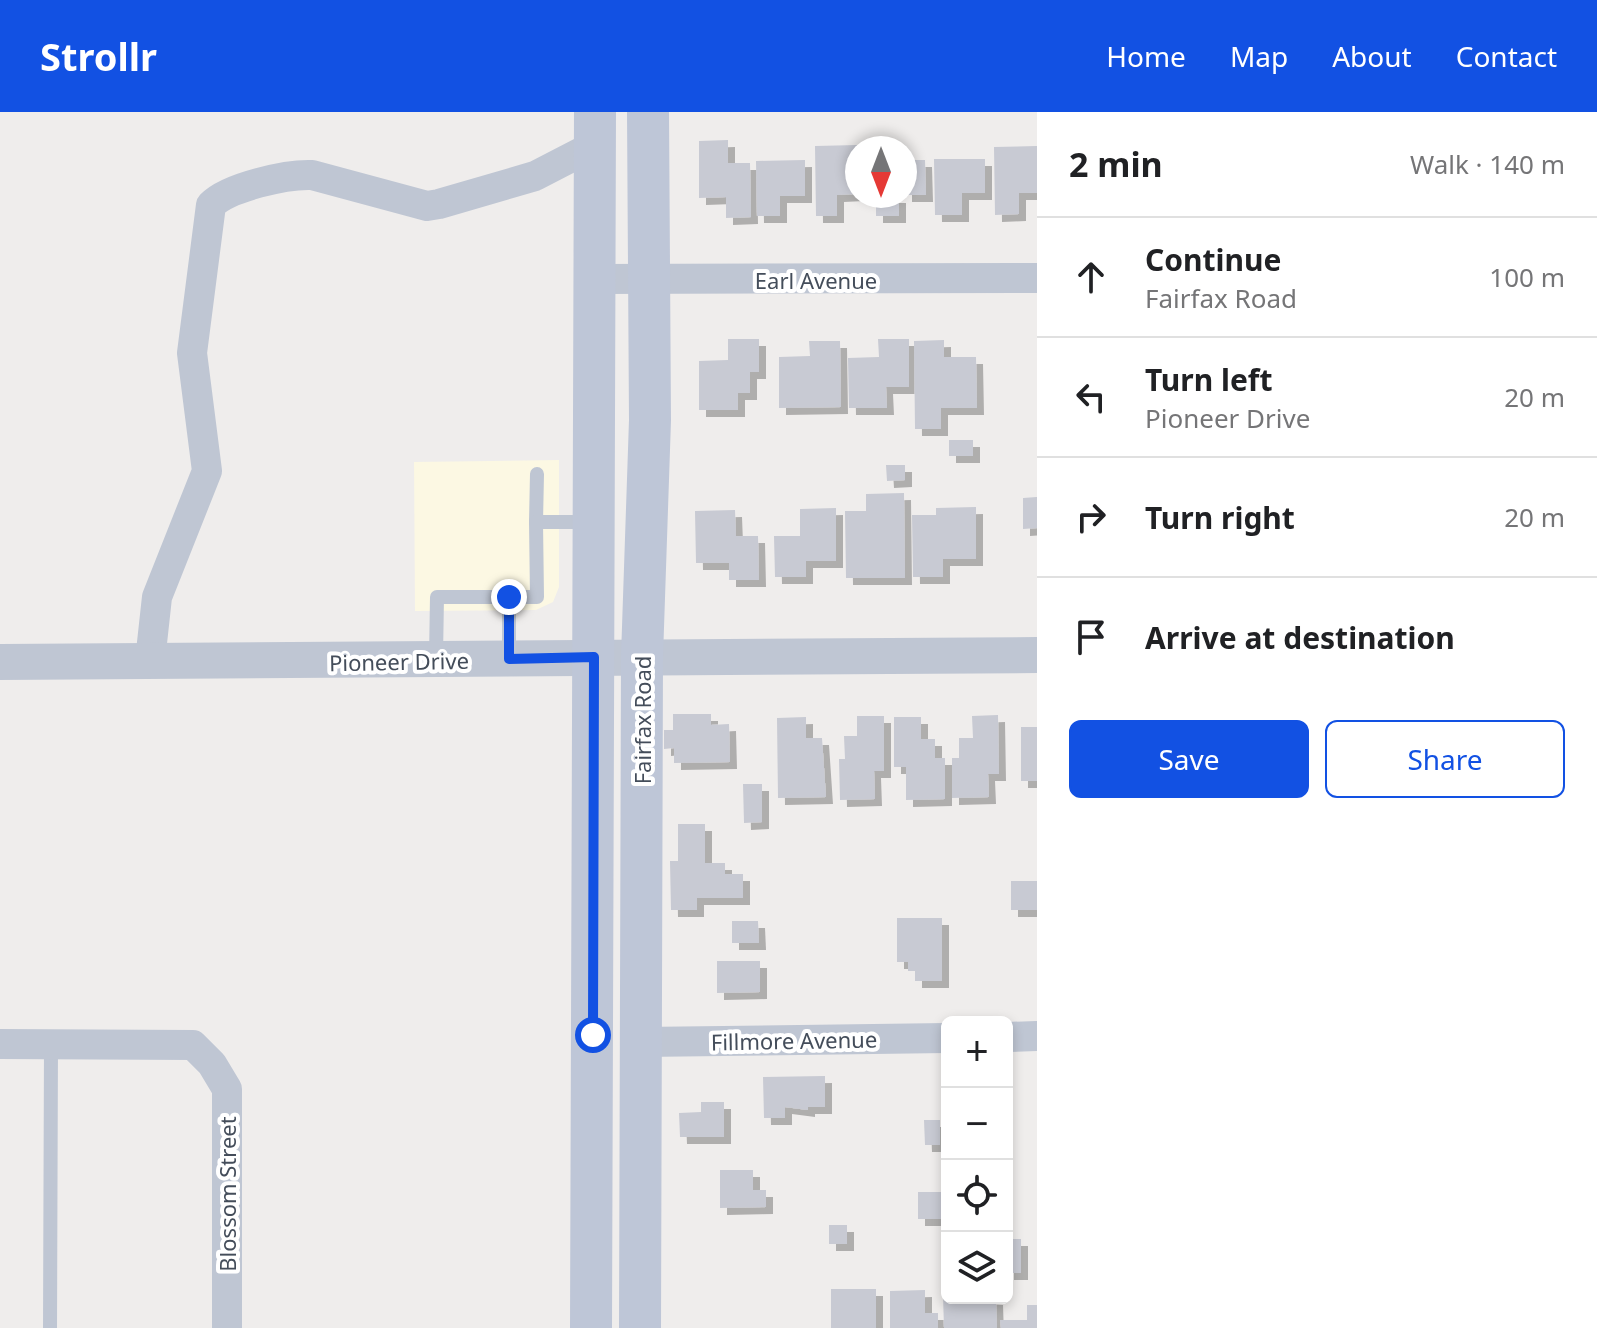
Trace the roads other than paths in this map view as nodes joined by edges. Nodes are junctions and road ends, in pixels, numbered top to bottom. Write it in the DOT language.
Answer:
graph roads {
  1 [pos="648,112"];
  2 [pos="595,128"];
  3 [pos="1037,278"];
  4 [pos="595,279"];
  5 [pos="650,281"];
  6 [pos="537,474"];
  7 [pos="536,522"];
  8 [pos="594,522"];
  9 [pos="509,597"];
  10 [pos="1037,655"];
  11 [pos="594,657"];
  12 [pos="642,657"];
  13 [pos="509,659"];
  14 [pos="150,661"];
  15 [pos="436,661"];
  16 [pos="0,662"];
  17 [pos="1037,1036"];
  18 [pos="1013,1037"];
  19 [pos="941,1038"];
  20 [pos="641,1042"];
  21 [pos="0,1044"];
  22 [pos="51,1044"];
  23 [pos="50,1328"];
  24 [pos="227,1328"];
  25 [pos="591,1328"];
  26 [pos="640,1328"];
  1 -- 5 [label="main road, Fairfax Road"];
  2 -- 4 [label="main road"];
  2 -- 14 [label="street"];
  3 -- 5 [label="street, Earl Avenue"];
  4 -- 5 [label="street, Earl Avenue"];
  4 -- 8 [label="main road"];
  5 -- 12 [label="main road, Fairfax Road"];
  6 -- 7 [label="lane"];
  7 -- 8 [label="lane"];
  7 -- 9 [label="lane"];
  8 -- 11 [label="main road"];
  9 -- 13 [label="lane"];
  9 -- 15 [label="lane"];
  10 -- 12 [label="street, Pioneer Drive"];
  11 -- 12 [label="street, Pioneer Drive"];
  11 -- 13 [label="street, Pioneer Drive"];
  11 -- 25 [label="main road"];
  12 -- 20 [label="main road, Fairfax Road"];
  13 -- 15 [label="street, Pioneer Drive"];
  14 -- 15 [label="street, Pioneer Drive"];
  14 -- 16 [label="street, Pioneer Drive"];
  17 -- 18 [label="street"];
  19 -- 20 [label="street, Fillmore Avenue"];
  20 -- 26 [label="main road, Fairfax Road"];
  21 -- 22 [label="street"];
  22 -- 23 [label="lane"];
  22 -- 24 [label="street, Blossom Street"];
}
